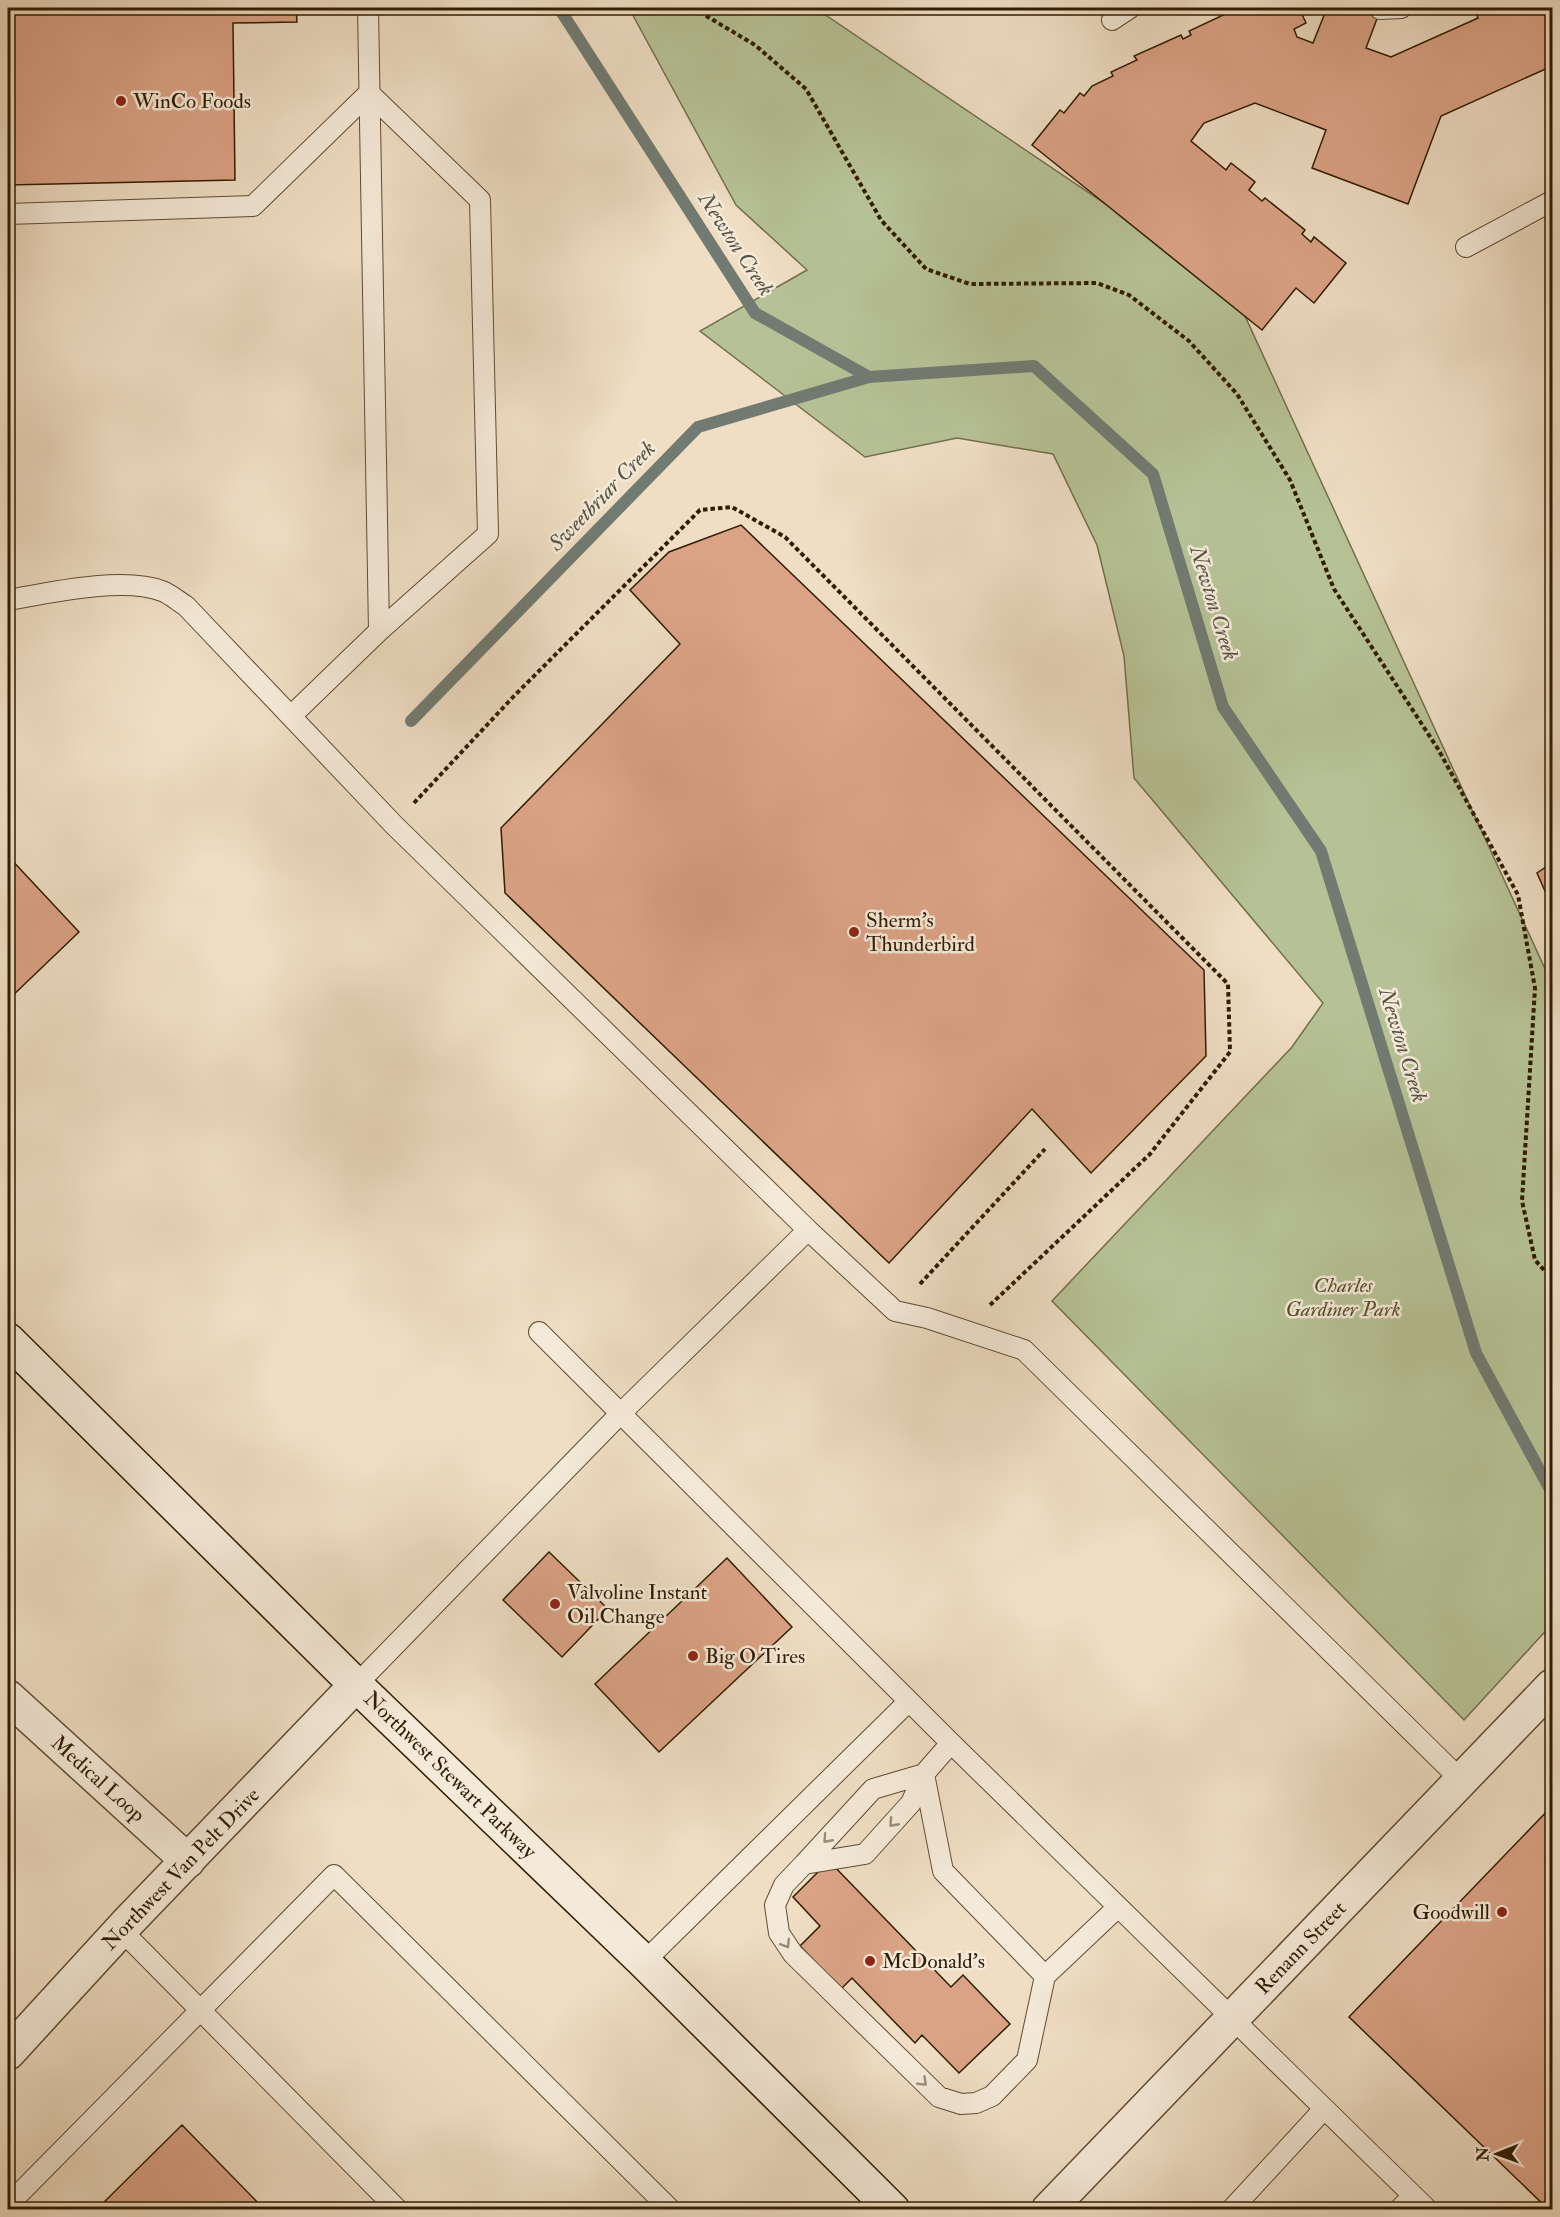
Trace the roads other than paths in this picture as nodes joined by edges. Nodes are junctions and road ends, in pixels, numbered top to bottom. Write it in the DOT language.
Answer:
graph roads {
  1 [pos="368,8"];
  2 [pos="1130,8"];
  3 [pos="1401,8"];
  4 [pos="1380,9"];
  5 [pos="1112,20"];
  6 [pos="369,93"];
  7 [pos="1552,201"];
  8 [pos="8,214"];
  9 [pos="1466,247"];
  10 [pos="8,600"];
  11 [pos="379,631"];
  12 [pos="291,716"];
  13 [pos="808,1230"];
  14 [pos="539,1332"];
  15 [pos="8,1340"];
  16 [pos="620,1414"];
  17 [pos="356,1685"];
  18 [pos="1552,1686"];
  19 [pos="8,1697"];
  20 [pos="909,1701"];
  21 [pos="951,1743"];
  22 [pos="924,1774"];
  23 [pos="1462,1781"];
  24 [pos="188,1861"];
  25 [pos="804,1864"];
  26 [pos="1118,1907"];
  27 [pos="121,1930"];
  28 [pos="644,1962"];
  29 [pos="1045,1976"];
  30 [pos="201,2011"];
  31 [pos="1232,2019"];
  32 [pos="8,2053"];
  33 [pos="1324,2109"];
  34 [pos="1413,2195"];
  35 [pos="8,2205"];
  36 [pos="398,2210"];
  37 [pos="671,2210"];
  38 [pos="893,2210"];
  39 [pos="1048,2210"];
  40 [pos="1231,2210"];
  41 [pos="1399,2210"];
  42 [pos="1428,2210"];
  1 -- 6 [label="lane"];
  2 -- 5 [label="lane"];
  3 -- 4 [label="lane"];
  6 -- 8 [label="lane"];
  6 -- 11 [label="lane"];
  6 -- 11 [label="lane"];
  7 -- 9 [label="lane"];
  10 -- 12 [label="lane"];
  11 -- 12 [label="lane"];
  12 -- 13 [label="lane"];
  13 -- 16 [label="lane"];
  13 -- 23 [label="lane"];
  14 -- 16 [label="lane"];
  15 -- 17 [label="street, Northwest Stewart Parkway"];
  16 -- 17 [label="lane"];
  16 -- 20 [label="lane"];
  17 -- 24 [label="street, Northwest Van Pelt Drive"];
  17 -- 28 [label="street, Northwest Stewart Parkway"];
  18 -- 23 [label="street, Renann Street"];
  19 -- 24 [label="street, Medical Loop"];
  20 -- 21 [label="lane"];
  20 -- 28 [label="lane"];
  21 -- 22 [label="lane"];
  21 -- 26 [label="lane"];
  22 -- 25 [label="lane, one-way"];
  22 -- 25 [label="lane, one-way"];
  22 -- 29 [label="lane"];
  23 -- 31 [label="street, Renann Street"];
  24 -- 27 [label="street, Northwest Van Pelt Drive"];
  25 -- 29 [label="lane, one-way"];
  26 -- 29 [label="lane"];
  26 -- 31 [label="lane"];
  27 -- 30 [label="lane"];
  27 -- 32 [label="street, Northwest Van Pelt Drive"];
  28 -- 38 [label="street, Northwest Stewart Parkway"];
  30 -- 35 [label="lane"];
  30 -- 36 [label="lane"];
  30 -- 37 [label="lane"];
  31 -- 33 [label="lane"];
  31 -- 39 [label="street, Renann Street"];
  33 -- 34 [label="lane"];
  33 -- 40 [label="lane"];
  34 -- 41 [label="lane"];
  34 -- 42 [label="lane"];
}
